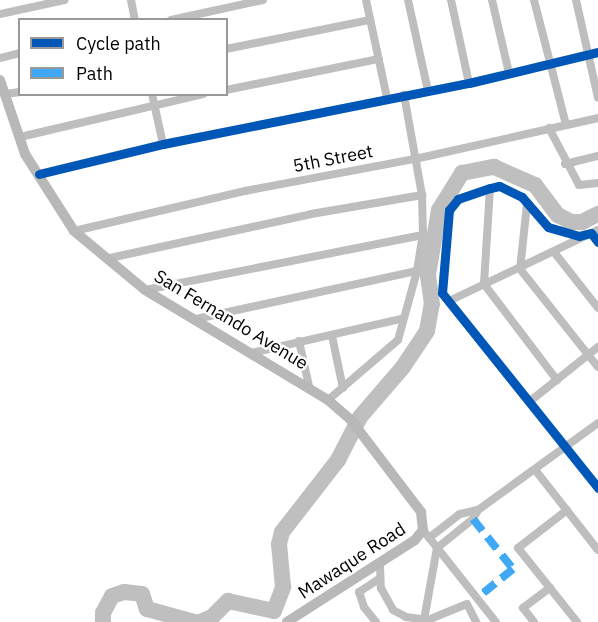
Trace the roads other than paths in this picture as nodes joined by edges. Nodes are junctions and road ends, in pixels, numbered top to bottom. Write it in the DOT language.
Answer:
graph roads {
  1 [pos="65,0"];
  2 [pos="131,0"];
  3 [pos="263,0"];
  4 [pos="366,0"];
  5 [pos="408,0"];
  6 [pos="451,0"];
  7 [pos="492,0"];
  8 [pos="534,0"];
  9 [pos="576,0"];
  10 [pos="0,14"];
  11 [pos="135,18"];
  12 [pos="180,18"];
  13 [pos="370,20"];
  14 [pos="228,49"];
  15 [pos="598,52"];
  16 [pos="18,54"];
  17 [pos="588,54"];
  18 [pos="0,58"];
  19 [pos="379,59"];
  20 [pos="550,63"];
  21 [pos="509,73"];
  22 [pos="0,80"];
  23 [pos="469,83"];
  24 [pos="228,90"];
  25 [pos="428,91"];
  26 [pos="18,92"];
  27 [pos="6,94"];
  28 [pos="404,95"];
  29 [pos="152,96"];
  30 [pos="193,96"];
  31 [pos="598,98"];
  32 [pos="387,99"];
  33 [pos="154,104"];
  34 [pos="598,118"];
  35 [pos="566,125"];
  36 [pos="549,128"];
  37 [pos="20,137"];
  38 [pos="163,144"];
  39 [pos="598,156"];
  40 [pos="415,159"];
  41 [pos="565,164"];
  42 [pos="39,174"];
  43 [pos="598,183"];
  44 [pos="490,188"];
  45 [pos="422,195"];
  46 [pos="527,204"];
  47 [pos="74,231"];
  48 [pos="595,231"];
  49 [pos="423,235"];
  50 [pos="598,242"];
  51 [pos="554,252"];
  52 [pos="110,258"];
  53 [pos="520,268"];
  54 [pos="417,271"];
  55 [pos="485,285"];
  56 [pos="145,290"];
  57 [pos="449,301"];
  58 [pos="598,308"];
  59 [pos="196,319"];
  60 [pos="401,319"];
  61 [pos="332,336"];
  62 [pos="299,341"];
  63 [pos="598,347"];
  64 [pos="250,353"];
  65 [pos="588,355"];
  66 [pos="598,368"];
  67 [pos="557,380"];
  68 [pos="309,386"];
  69 [pos="343,388"];
  70 [pos="328,399"];
  71 [pos="530,402"];
  72 [pos="598,424"];
  73 [pos="566,448"];
  74 [pos="536,471"];
  75 [pos="598,488"];
  76 [pos="478,510"];
  77 [pos="567,510"];
  78 [pos="450,522"];
  79 [pos="425,529"];
  80 [pos="458,532"];
  81 [pos="437,548"];
  82 [pos="598,550"];
  83 [pos="380,565"];
  84 [pos="379,579"];
  85 [pos="550,588"];
  86 [pos="477,598"];
  87 [pos="467,604"];
  88 [pos="420,621"];
  89 [pos="287,622"];
  90 [pos="376,622"];
  91 [pos="476,622"];
  92 [pos="496,622"];
  93 [pos="534,622"];
  94 [pos="577,622"];
  1 -- 10 [label="street"];
  2 -- 11 [label="street"];
  3 -- 12 [label="street"];
  4 -- 13 [label="street"];
  5 -- 25 [label="street"];
  6 -- 23 [label="street"];
  7 -- 21 [label="street"];
  8 -- 20 [label="street"];
  9 -- 17 [label="street"];
  13 -- 14 [label="street"];
  13 -- 19 [label="street"];
  15 -- 17 [label="street"];
  16 -- 18 [label="street"];
  17 -- 20 [label="street"];
  17 -- 31 [label="street"];
  19 -- 24 [label="street"];
  19 -- 32 [label="street"];
  20 -- 21 [label="street"];
  20 -- 35 [label="street"];
  21 -- 23 [label="street"];
  22 -- 27 [label="main road, San Fernando Avenue"];
  23 -- 25 [label="street"];
  25 -- 28 [label="street"];
  26 -- 27 [label="street"];
  27 -- 37 [label="main road, San Fernando Avenue"];
  28 -- 32 [label="street"];
  28 -- 40 [label="street"];
  29 -- 33 [label="street"];
  30 -- 33 [label="street"];
  32 -- 38 [label="street"];
  33 -- 37 [label="street"];
  33 -- 38 [label="street"];
  34 -- 35 [label="street, 5th Street"];
  35 -- 36 [label="street, 5th Street"];
  36 -- 40 [label="street, 5th Street"];
  36 -- 41 [label="street"];
  37 -- 42 [label="main road, San Fernando Avenue"];
  38 -- 42 [label="street"];
  39 -- 41 [label="street"];
  40 -- 45 [label="street"];
  40 -- 47 [label="street, 5th Street"];
  41 -- 43 [label="street"];
  42 -- 47 [label="main road, San Fernando Avenue"];
  44 -- 46 [label="street"];
  44 -- 55 [label="street"];
  44 -- 57 [label="street"];
  45 -- 49 [label="street"];
  45 -- 52 [label="street"];
  46 -- 48 [label="street"];
  46 -- 53 [label="street"];
  47 -- 52 [label="main road, San Fernando Avenue"];
  48 -- 50 [label="street"];
  48 -- 51 [label="street"];
  49 -- 54 [label="street"];
  49 -- 56 [label="street"];
  51 -- 53 [label="street"];
  51 -- 58 [label="street"];
  52 -- 56 [label="main road, San Fernando Avenue"];
  53 -- 55 [label="street"];
  53 -- 65 [label="street"];
  54 -- 59 [label="street"];
  54 -- 60 [label="street"];
  55 -- 57 [label="street"];
  55 -- 67 [label="street"];
  56 -- 59 [label="main road, San Fernando Avenue"];
  57 -- 71 [label="street"];
  59 -- 64 [label="main road, San Fernando Avenue"];
  60 -- 61 [label="street"];
  60 -- 69 [label="street"];
  61 -- 62 [label="street"];
  61 -- 69 [label="street"];
  62 -- 64 [label="street"];
  62 -- 68 [label="street"];
  63 -- 65 [label="street"];
  64 -- 68 [label="main road, San Fernando Avenue"];
  65 -- 66 [label="street"];
  65 -- 67 [label="street"];
  67 -- 71 [label="street"];
  68 -- 70 [label="main road, San Fernando Avenue"];
  69 -- 70 [label="street"];
  70 -- 79 [label="main road, San Fernando Avenue"];
  71 -- 73 [label="street"];
  72 -- 73 [label="street"];
  73 -- 74 [label="street"];
  73 -- 75 [label="street"];
  74 -- 76 [label="street"];
  74 -- 77 [label="street"];
  76 -- 78 [label="street"];
  76 -- 80 [label="street"];
  77 -- 82 [label="street"];
  77 -- 85 [label="street"];
  78 -- 79 [label="street"];
  78 -- 80 [label="street"];
  79 -- 81 [label="street"];
  79 -- 83 [label="main road, Mawaque Road"];
  80 -- 81 [label="street"];
  81 -- 86 [label="street"];
  81 -- 88 [label="street"];
  83 -- 84 [label="street"];
  83 -- 89 [label="main road, Mawaque Road"];
  84 -- 88 [label="street"];
  84 -- 90 [label="street"];
  85 -- 93 [label="street"];
  85 -- 94 [label="street"];
  86 -- 87 [label="street"];
  86 -- 92 [label="street"];
  87 -- 88 [label="street"];
  87 -- 91 [label="street"];
}
